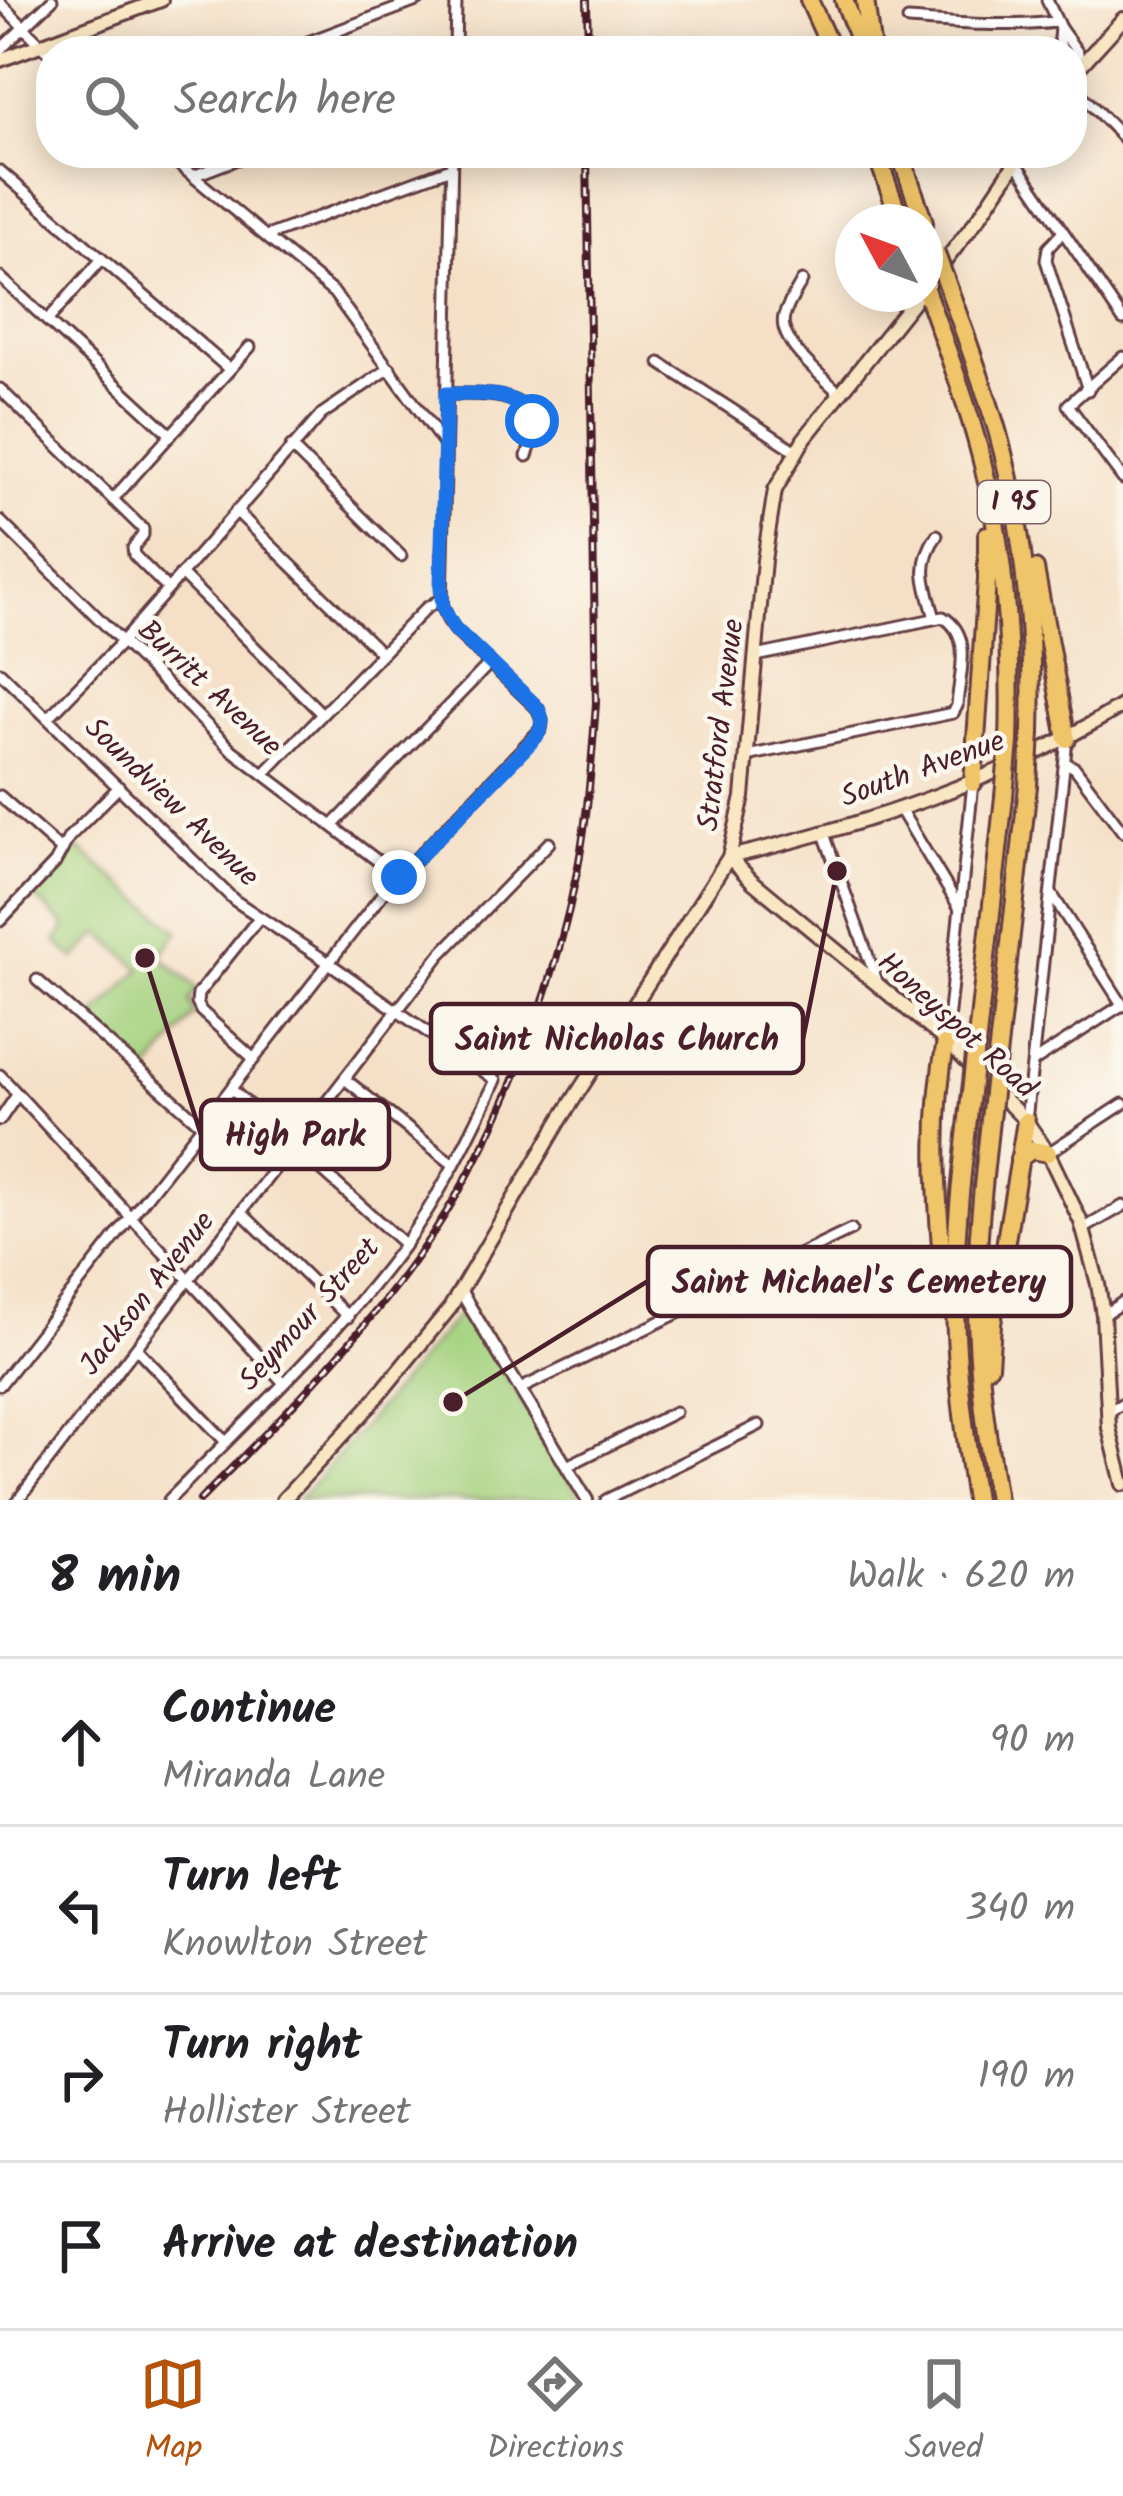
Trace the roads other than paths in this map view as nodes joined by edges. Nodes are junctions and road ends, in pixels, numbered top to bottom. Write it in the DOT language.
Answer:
graph roads {
  1 [pos="52,0"];
  2 [pos="161,0"];
  3 [pos="419,0"];
  4 [pos="456,0"];
  5 [pos="809,0"];
  6 [pos="820,0"];
  7 [pos="844,0"];
  8 [pos="865,0"];
  9 [pos="1047,0"];
  10 [pos="0,3"];
  11 [pos="1123,19"];
  12 [pos="908,20"];
  13 [pos="1059,25"];
  14 [pos="23,26"];
  15 [pos="78,36"];
  16 [pos="324,36"];
  17 [pos="455,36"];
  18 [pos="827,36"];
  19 [pos="831,36"];
  20 [pos="857,36"];
  21 [pos="870,36"];
  22 [pos="1059,36"];
  23 [pos="1066,36"];
  24 [pos="36,40"];
  25 [pos="0,50"];
  26 [pos="36,52"];
  27 [pos="1087,55"];
  28 [pos="0,60"];
  29 [pos="1087,101"];
  30 [pos="1123,138"];
  31 [pos="183,168"];
  32 [pos="214,168"];
  33 [pos="881,168"];
  34 [pos="905,168"];
  35 [pos="1012,168"];
  36 [pos="1025,168"];
  37 [pos="451,169"];
  38 [pos="0,171"];
  39 [pos="193,176"];
  40 [pos="894,204"];
  41 [pos="918,204"];
  42 [pos="1062,233"];
  43 [pos="267,236"];
  44 [pos="102,259"];
  45 [pos="943,268"];
  46 [pos="943,273"];
  47 [pos="0,278"];
  48 [pos="802,281"];
  49 [pos="909,312"];
  50 [pos="932,312"];
  51 [pos="1123,320"];
  52 [pos="47,321"];
  53 [pos="250,347"];
  54 [pos="1123,357"];
  55 [pos="660,363"];
  56 [pos="390,368"];
  57 [pos="229,369"];
  58 [pos="0,389"];
  59 [pos="1088,390"];
  60 [pos="839,393"];
  61 [pos="446,394"];
  62 [pos="974,433"];
  63 [pos="997,433"];
  64 [pos="171,435"];
  65 [pos="444,444"];
  66 [pos="291,447"];
  67 [pos="796,451"];
  68 [pos="527,456"];
  69 [pos="1123,478"];
  70 [pos="113,499"];
  71 [pos="236,511"];
  72 [pos="0,521"];
  73 [pos="937,535"];
  74 [pos="401,556"];
  75 [pos="181,574"];
  76 [pos="168,589"];
  77 [pos="441,598"];
  78 [pos="935,618"];
  79 [pos="122,642"];
  80 [pos="381,652"];
  81 [pos="756,656"];
  82 [pos="490,663"];
  83 [pos="0,672"];
  84 [pos="1123,705"];
  85 [pos="322,714"];
  86 [pos="48,718"];
  87 [pos="1067,739"];
  88 [pos="747,756"];
  89 [pos="1066,763"];
  90 [pos="264,774"];
  91 [pos="973,783"];
  92 [pos="119,787"];
  93 [pos="0,796"];
  94 [pos="901,808"];
  95 [pos="332,825"];
  96 [pos="823,831"];
  97 [pos="1123,832"];
  98 [pos="549,842"];
  99 [pos="62,850"];
  100 [pos="729,857"];
  101 [pos="399,877"];
  102 [pos="1051,893"];
  103 [pos="961,910"];
  104 [pos="259,918"];
  105 [pos="0,921"];
  106 [pos="329,963"];
  107 [pos="37,980"];
  108 [pos="879,987"];
  109 [pos="1123,1005"];
  110 [pos="397,1012"];
  111 [pos="946,1041"];
  112 [pos="254,1059"];
  113 [pos="1033,1062"];
  114 [pos="0,1075"];
  115 [pos="346,1080"];
  116 [pos="496,1080"];
  117 [pos="231,1089"];
  118 [pos="17,1095"];
  119 [pos="1123,1104"];
  120 [pos="0,1120"];
  121 [pos="1026,1121"];
  122 [pos="202,1125"];
  123 [pos="294,1145"];
  124 [pos="1048,1153"];
  125 [pos="1019,1159"];
  126 [pos="454,1165"];
  127 [pos="1123,1206"];
  128 [pos="241,1212"];
  129 [pos="131,1217"];
  130 [pos="1083,1229"];
  131 [pos="850,1230"];
  132 [pos="405,1245"];
  133 [pos="189,1280"];
  134 [pos="461,1292"];
  135 [pos="1123,1302"];
  136 [pos="1103,1315"];
  137 [pos="348,1317"];
  138 [pos="137,1349"];
  139 [pos="284,1382"];
  140 [pos="0,1385"];
  141 [pos="520,1390"];
  142 [pos="1123,1403"];
  143 [pos="675,1412"];
  144 [pos="1107,1413"];
  145 [pos="962,1417"];
  146 [pos="760,1424"];
  147 [pos="226,1442"];
  148 [pos="989,1450"];
  149 [pos="566,1466"];
  150 [pos="1122,1474"];
  151 [pos="18,1500"];
  152 [pos="169,1500"];
  153 [pos="283,1500"];
  154 [pos="587,1500"];
  155 [pos="606,1500"];
  156 [pos="975,1500"];
  157 [pos="997,1500"];
  1 -- 14 [label="street"];
  2 -- 15 [label="main road"];
  3 -- 16 [label="street"];
  4 -- 17 [label="street"];
  5 -- 18 [label="highway"];
  6 -- 19 [label="highway"];
  7 -- 20 [label="highway"];
  8 -- 21 [label="highway"];
  9 -- 13 [label="street"];
  10 -- 14 [label="street"];
  11 -- 27 [label="main road"];
  12 -- 13 [label="street"];
  13 -- 22 [label="street"];
  13 -- 23 [label="street"];
  14 -- 24 [label="street"];
  14 -- 25 [label="street"];
  26 -- 28 [label="main road"];
  29 -- 30 [label="street"];
  31 -- 39 [label="street"];
  32 -- 39 [label="street"];
  33 -- 40 [label="highway"];
  34 -- 41 [label="highway, I 95"];
  35 -- 45 [label="main road, Stratford Avenue"];
  36 -- 42 [label="street"];
  37 -- 43 [label="street"];
  37 -- 61 [label="street"];
  38 -- 44 [label="street"];
  39 -- 43 [label="street"];
  42 -- 51 [label="street"];
  42 -- 59 [label="street"];
  43 -- 56 [label="street"];
  44 -- 52 [label="street"];
  44 -- 57 [label="street"];
  46 -- 63 [label="highway, I 95, bridge"];
  47 -- 52 [label="street"];
  48 -- 60 [label="street"];
  49 -- 60 [label="main road, Stratford Avenue"];
  50 -- 62 [label="highway, I 95"];
  52 -- 64 [label="street"];
  53 -- 57 [label="street"];
  54 -- 59 [label="street"];
  55 -- 67 [label="street"];
  56 -- 65 [label="street"];
  56 -- 66 [label="street"];
  57 -- 64 [label="street"];
  58 -- 70 [label="street"];
  59 -- 69 [label="street"];
  60 -- 67 [label="main road, Stratford Avenue"];
  61 -- 65 [label="street"];
  61 -- 68 [label="street"];
  62 -- 91 [label="highway"];
  62 -- 145 [label="highway, I 95, bridge"];
  63 -- 87 [label="highway"];
  63 -- 148 [label="highway, I 95, bridge"];
  64 -- 70 [label="street"];
  65 -- 77 [label="street"];
  66 -- 71 [label="street"];
  66 -- 74 [label="street"];
  67 -- 81 [label="main road, Stratford Avenue"];
  70 -- 76 [label="street"];
  71 -- 75 [label="street"];
  71 -- 80 [label="street"];
  72 -- 79 [label="street, Burritt Avenue"];
  73 -- 78 [label="street"];
  75 -- 76 [label="street"];
  75 -- 85 [label="street"];
  76 -- 79 [label="street"];
  77 -- 80 [label="street"];
  77 -- 82 [label="street"];
  78 -- 81 [label="street"];
  78 -- 88 [label="street"];
  79 -- 86 [label="street"];
  79 -- 90 [label="street, Burritt Avenue"];
  80 -- 85 [label="street"];
  81 -- 88 [label="main road, Stratford Avenue"];
  82 -- 95 [label="street"];
  82 -- 101 [label="street"];
  83 -- 86 [label="street, Soundview Avenue"];
  84 -- 87 [label="main road, South Avenue"];
  85 -- 90 [label="street"];
  86 -- 92 [label="street, Soundview Avenue"];
  87 -- 89 [label="street"];
  87 -- 91 [label="main road, South Avenue"];
  88 -- 100 [label="main road, Stratford Avenue"];
  89 -- 97 [label="street"];
  89 -- 102 [label="street"];
  90 -- 95 [label="street, Burritt Avenue"];
  91 -- 94 [label="main road, South Avenue"];
  91 -- 103 [label="street"];
  92 -- 99 [label="street"];
  92 -- 104 [label="street, Soundview Avenue"];
  93 -- 99 [label="street"];
  94 -- 96 [label="main road, South Avenue"];
  94 -- 103 [label="street"];
  95 -- 101 [label="street, Burritt Avenue"];
  96 -- 100 [label="main road, South Avenue"];
  96 -- 108 [label="street"];
  98 -- 110 [label="street, Jackson Avenue"];
  99 -- 105 [label="street"];
  100 -- 108 [label="main road, Honeyspot Road"];
  100 -- 134 [label="main road, Stratford Avenue"];
  101 -- 106 [label="street"];
  102 -- 109 [label="street"];
  102 -- 113 [label="street"];
  103 -- 111 [label="street"];
  104 -- 106 [label="street, Soundview Avenue"];
  104 -- 112 [label="street"];
  106 -- 110 [label="street, Soundview Avenue"];
  106 -- 112 [label="street"];
  107 -- 122 [label="street"];
  108 -- 111 [label="main road, Honeyspot Road"];
  109 -- 113 [label="street"];
  110 -- 115 [label="street, Jackson Avenue"];
  110 -- 116 [label="street, Soundview Avenue"];
  111 -- 121 [label="main road, Honeyspot Road"];
  111 -- 145 [label="highway"];
  112 -- 117 [label="street"];
  113 -- 121 [label="street"];
  114 -- 118 [label="street"];
  115 -- 123 [label="street, Jackson Avenue"];
  115 -- 126 [label="street"];
  116 -- 126 [label="street, Seymour Street"];
  117 -- 122 [label="street"];
  117 -- 123 [label="street"];
  118 -- 120 [label="street"];
  118 -- 129 [label="street"];
  119 -- 124 [label="street"];
  121 -- 124 [label="main road, Honeyspot Road"];
  121 -- 125 [label="highway"];
  122 -- 129 [label="street"];
  123 -- 128 [label="street, Jackson Avenue"];
  123 -- 132 [label="street"];
  124 -- 125 [label="highway"];
  124 -- 130 [label="main road, Honeyspot Road"];
  125 -- 148 [label="highway"];
  126 -- 132 [label="street, Seymour Street"];
  127 -- 130 [label="street"];
  128 -- 133 [label="street, Jackson Avenue"];
  128 -- 137 [label="street"];
  129 -- 133 [label="street"];
  129 -- 140 [label="street"];
  130 -- 136 [label="main road, Honeyspot Road"];
  131 -- 141 [label="street"];
  132 -- 137 [label="street, Seymour Street"];
  133 -- 138 [label="street, Jackson Avenue"];
  133 -- 139 [label="street"];
  134 -- 141 [label="street"];
  134 -- 153 [label="main road, Stratford Avenue"];
  135 -- 136 [label="street"];
  136 -- 144 [label="main road, Honeyspot Road"];
  137 -- 139 [label="street, Seymour Street"];
  138 -- 147 [label="street"];
  138 -- 151 [label="street, Jackson Avenue"];
  139 -- 147 [label="street, Seymour Street"];
  141 -- 149 [label="street"];
  142 -- 144 [label="street"];
  143 -- 149 [label="street"];
  144 -- 150 [label="main road, Honeyspot Road"];
  145 -- 156 [label="highway, I 95"];
  146 -- 155 [label="street"];
  147 -- 152 [label="street, Seymour Street"];
  148 -- 157 [label="highway, I 95"];
  149 -- 154 [label="street"];
}
